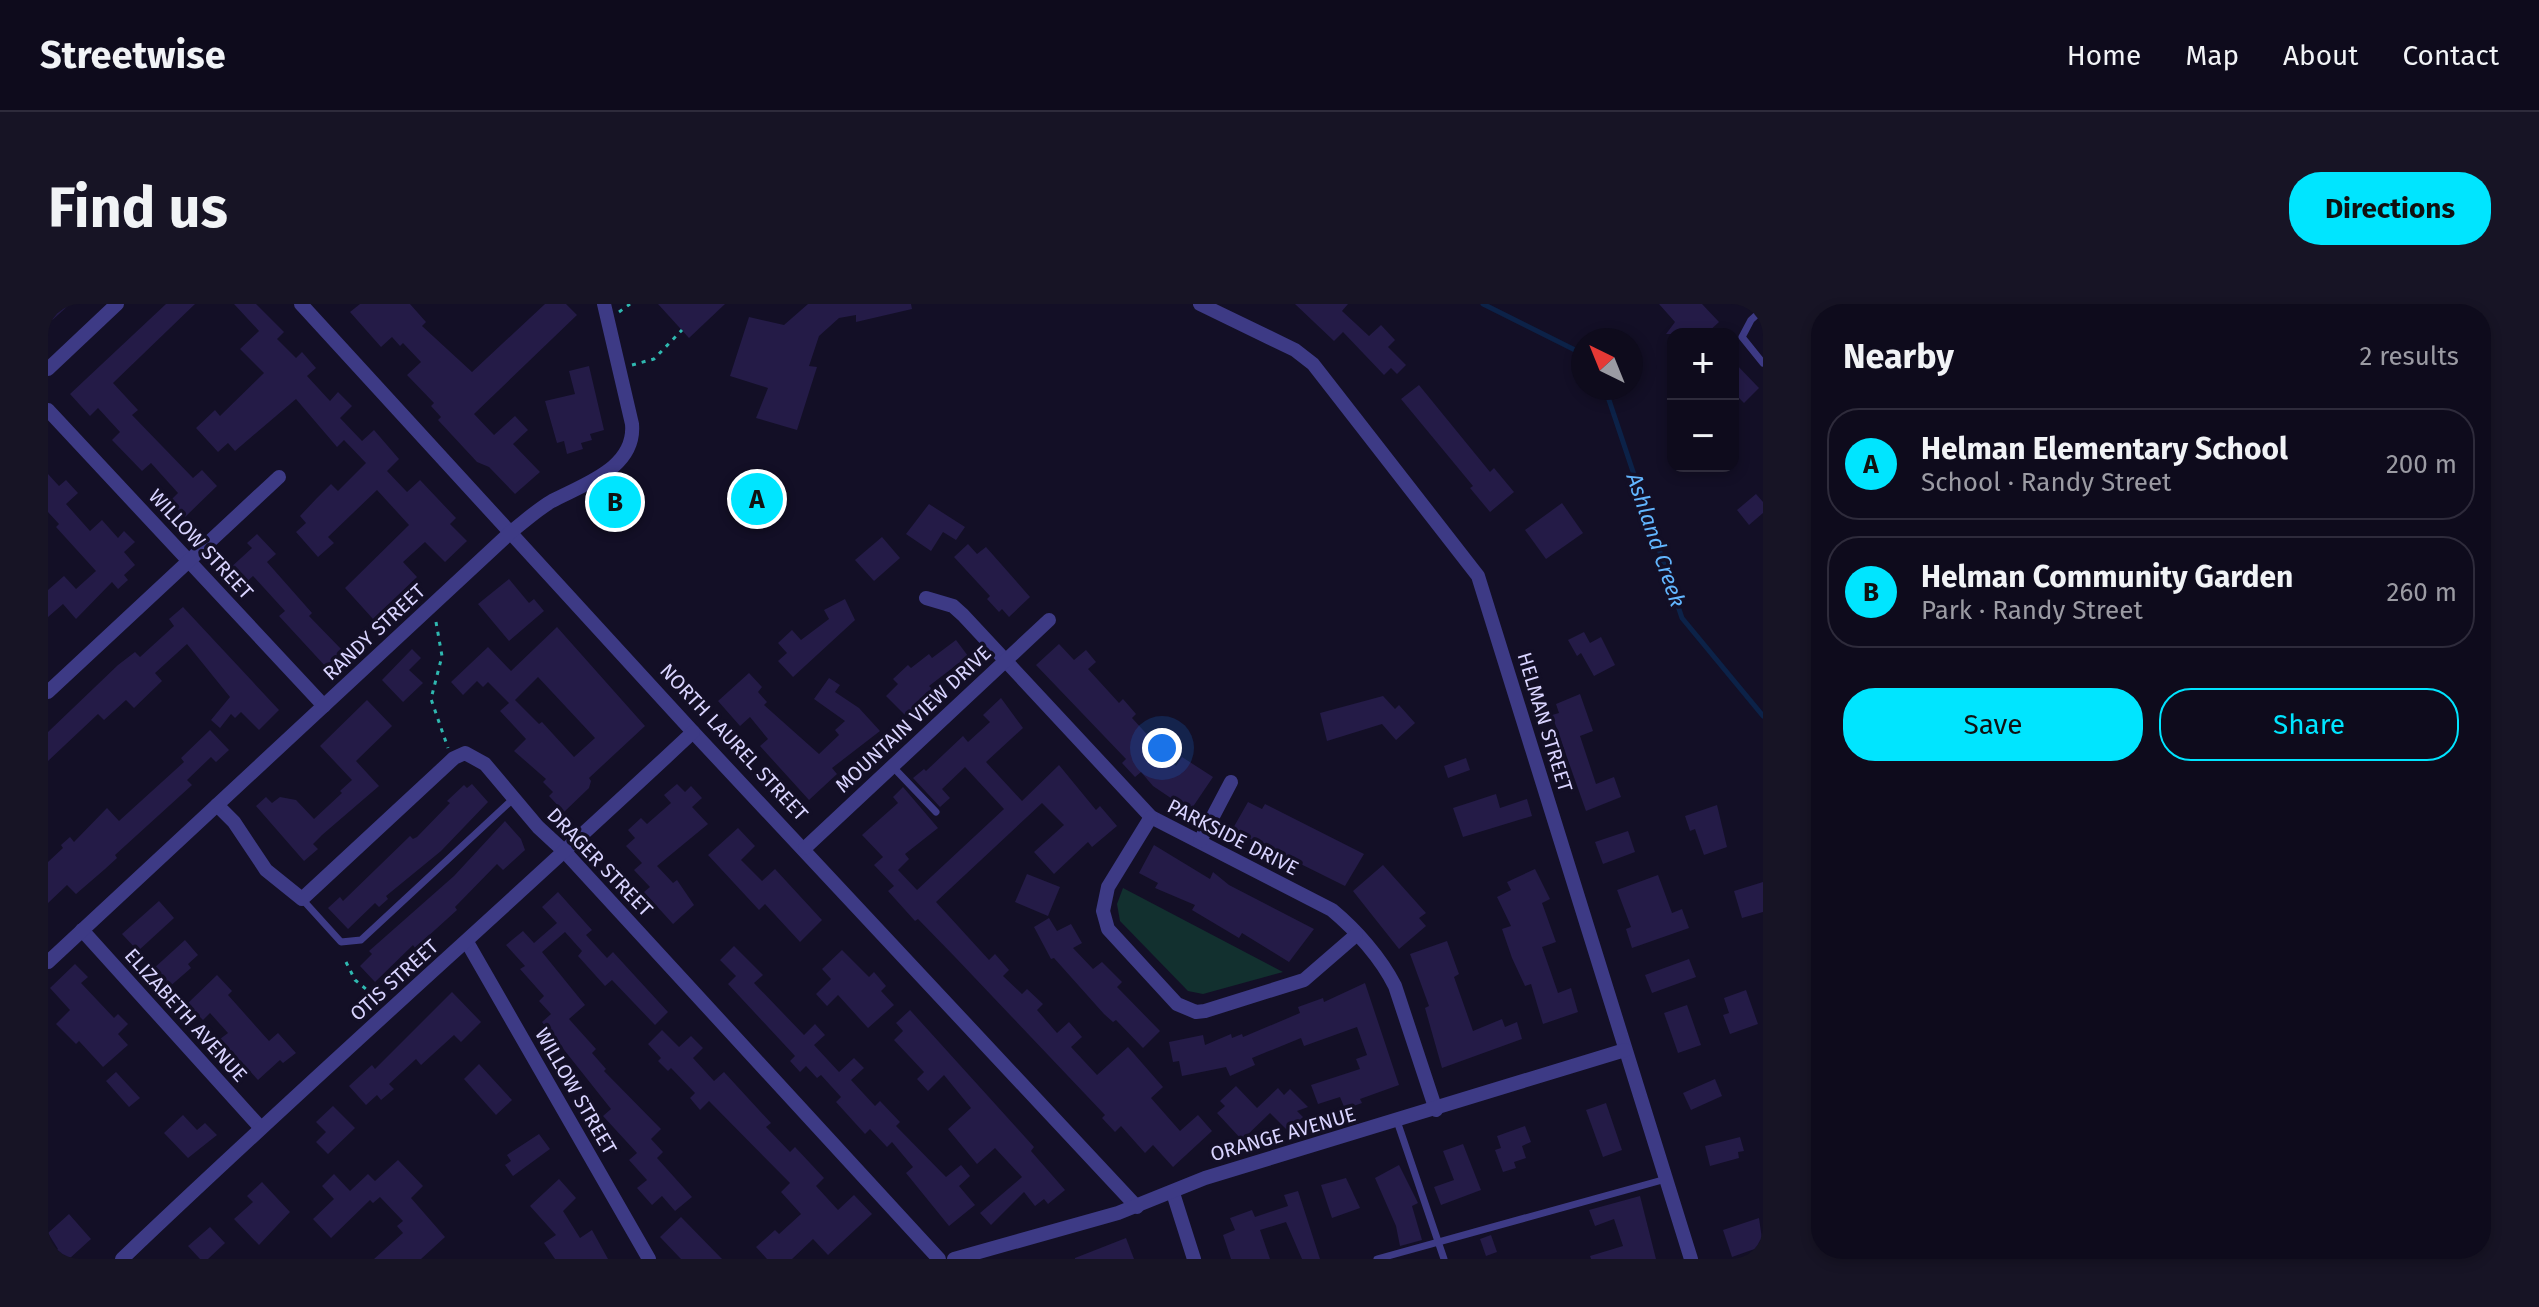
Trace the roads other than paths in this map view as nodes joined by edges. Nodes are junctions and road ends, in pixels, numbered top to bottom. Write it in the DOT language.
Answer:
graph roads {
  1 [pos="117,304"];
  2 [pos="301,304"];
  3 [pos="1200,304"];
  4 [pos="606,305"];
  5 [pos="1763,309"];
  6 [pos="1763,363"];
  7 [pos="48,369"];
  8 [pos="48,410"];
  9 [pos="279,477"];
  10 [pos="512,531"];
  11 [pos="189,561"];
  12 [pos="926,598"];
  13 [pos="1049,620"];
  14 [pos="1006,661"];
  15 [pos="48,692"];
  16 [pos="324,706"];
  17 [pos="693,732"];
  18 [pos="892,766"];
  19 [pos="1231,782"];
  20 [pos="515,798"];
  21 [pos="217,805"];
  22 [pos="936,812"];
  23 [pos="1151,817"];
  24 [pos="1200,841"];
  25 [pos="805,848"];
  26 [pos="565,852"];
  27 [pos="302,899"];
  28 [pos="82,930"];
  29 [pos="1356,935"];
  30 [pos="467,942"];
  31 [pos="48,962"];
  32 [pos="1625,1050"];
  33 [pos="1436,1110"];
  34 [pos="1397,1121"];
  35 [pos="260,1127"];
  36 [pos="1666,1179"];
  37 [pos="1173,1193"];
  38 [pos="1137,1207"];
  39 [pos="1438,1241"];
  40 [pos="122,1259"];
  41 [pos="649,1259"];
  42 [pos="939,1259"];
  43 [pos="954,1259"];
  44 [pos="1194,1259"];
  45 [pos="1377,1259"];
  46 [pos="1444,1259"];
  47 [pos="1691,1259"];
  1 -- 7 [label="street"];
  2 -- 10 [label="street, NORTH LAUREL STREET"];
  3 -- 32 [label="street, HELMAN STREET"];
  4 -- 10 [label="street, RANDY STREET"];
  5 -- 6 [label="lane"];
  8 -- 11 [label="street, WILLOW STREET"];
  9 -- 11 [label="street"];
  10 -- 16 [label="street, RANDY STREET"];
  10 -- 17 [label="street, NORTH LAUREL STREET"];
  11 -- 15 [label="street"];
  11 -- 16 [label="street, WILLOW STREET"];
  12 -- 14 [label="street, PARKSIDE DRIVE"];
  13 -- 14 [label="street, MOUNTAIN VIEW DRIVE"];
  14 -- 18 [label="street, MOUNTAIN VIEW DRIVE"];
  14 -- 23 [label="street, PARKSIDE DRIVE"];
  16 -- 21 [label="street, RANDY STREET"];
  17 -- 25 [label="street, NORTH LAUREL STREET"];
  17 -- 26 [label="street, OTIS STREET"];
  18 -- 22 [label="lane"];
  18 -- 25 [label="street, MOUNTAIN VIEW DRIVE"];
  19 -- 24 [label="street"];
  20 -- 26 [label="street, DRAGER STREET"];
  20 -- 27 [label="lane"];
  20 -- 27 [label="street, DRAGER STREET"];
  21 -- 27 [label="street"];
  21 -- 28 [label="street, RANDY STREET"];
  23 -- 24 [label="street, PARKSIDE DRIVE"];
  23 -- 29 [label="street"];
  24 -- 29 [label="street, PARKSIDE DRIVE"];
  25 -- 38 [label="street, NORTH LAUREL STREET"];
  26 -- 30 [label="street, OTIS STREET"];
  26 -- 42 [label="street, DRAGER STREET"];
  28 -- 31 [label="street, RANDY STREET"];
  28 -- 35 [label="street, ELIZABETH AVENUE"];
  29 -- 33 [label="street, PARKSIDE DRIVE"];
  30 -- 35 [label="street, OTIS STREET"];
  30 -- 41 [label="street, WILLOW STREET"];
  32 -- 33 [label="street, ORANGE AVENUE"];
  32 -- 36 [label="street, HELMAN STREET"];
  33 -- 34 [label="street, ORANGE AVENUE"];
  34 -- 37 [label="street, ORANGE AVENUE"];
  34 -- 39 [label="lane"];
  35 -- 40 [label="street, OTIS STREET"];
  36 -- 39 [label="lane"];
  36 -- 47 [label="street, HELMAN STREET"];
  37 -- 38 [label="street, ORANGE AVENUE"];
  37 -- 44 [label="street"];
  38 -- 43 [label="street, ORANGE AVENUE"];
  39 -- 45 [label="lane"];
  39 -- 46 [label="lane"];
}
